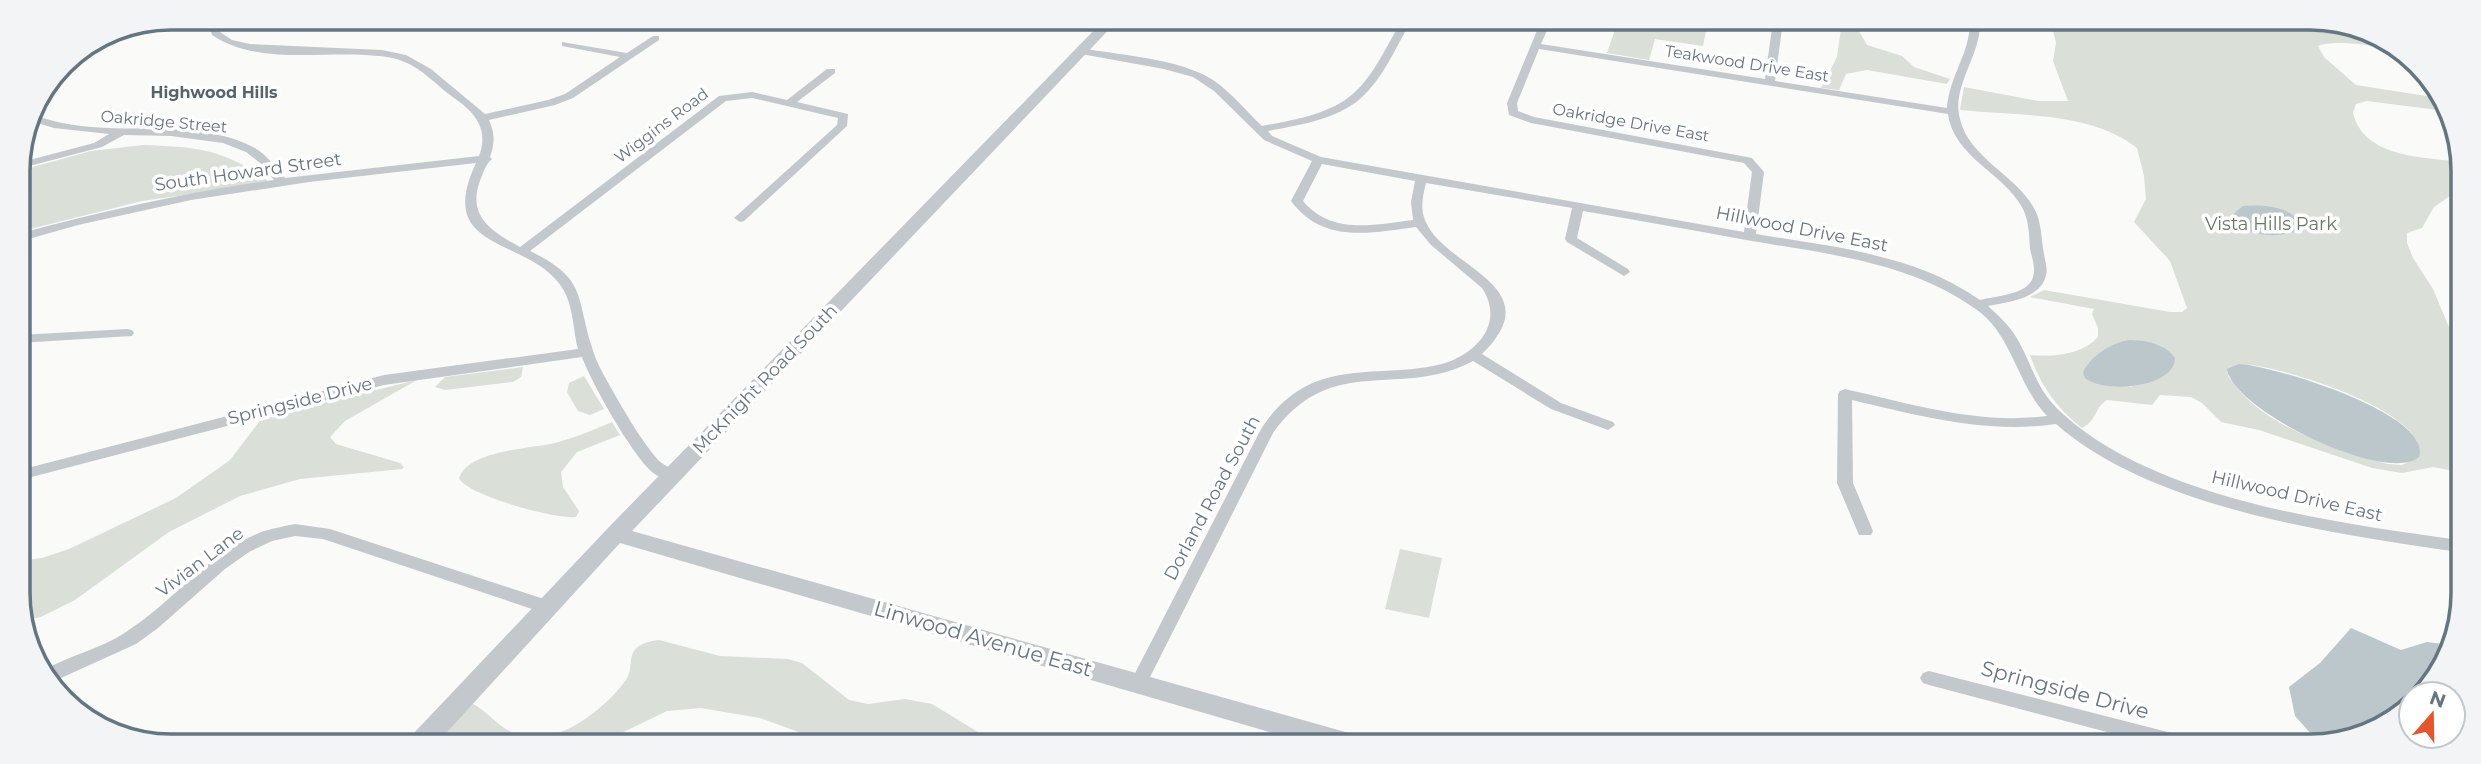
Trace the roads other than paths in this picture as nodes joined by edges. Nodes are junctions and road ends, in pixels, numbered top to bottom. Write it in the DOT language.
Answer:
graph roads {
  1 [pos="214,30"];
  2 [pos="1101,30"];
  3 [pos="1400,30"];
  4 [pos="1542,30"];
  5 [pos="1777,30"];
  6 [pos="1975,30"];
  7 [pos="656,38"];
  8 [pos="566,44"];
  9 [pos="1536,46"];
  10 [pos="1081,51"];
  11 [pos="628,56"];
  12 [pos="831,71"];
  13 [pos="1770,83"];
  14 [pos="791,102"];
  15 [pos="1952,112"];
  16 [pos="483,118"];
  17 [pos="39,120"];
  18 [pos="1259,130"];
  19 [pos="121,132"];
  20 [pos="486,159"];
  21 [pos="1318,160"];
  22 [pos="30,163"];
  23 [pos="1421,178"];
  24 [pos="285,184"];
  25 [pos="1578,206"];
  26 [pos="740,218"];
  27 [pos="1419,223"];
  28 [pos="30,235"];
  29 [pos="1749,237"];
  30 [pos="522,251"];
  31 [pos="1624,272"];
  32 [pos="1977,305"];
  33 [pos="127,333"];
  34 [pos="30,338"];
  35 [pos="586,352"];
  36 [pos="1472,355"];
  37 [pos="2059,419"];
  38 [pos="1608,425"];
  39 [pos="30,472"];
  40 [pos="672,475"];
  41 [pos="1865,531"];
  42 [pos="616,534"];
  43 [pos="2451,545"];
  44 [pos="547,607"];
  45 [pos="54,674"];
  46 [pos="1929,678"];
  47 [pos="1138,684"];
  48 [pos="429,734"];
  49 [pos="1314,734"];
  50 [pos="2144,734"];
  1 -- 16 [label="street"];
  2 -- 10 [label="street, McKnight Road South"];
  3 -- 18 [label="street"];
  4 -- 9 [label="street"];
  5 -- 13 [label="street"];
  6 -- 15 [label="street"];
  7 -- 11 [label="street"];
  8 -- 11 [label="street"];
  9 -- 13 [label="street, Teakwood Drive East"];
  9 -- 29 [label="street, Oakridge Drive East"];
  10 -- 18 [label="street, Hillwood Drive East"];
  10 -- 40 [label="street, McKnight Road South"];
  11 -- 16 [label="street"];
  12 -- 14 [label="street"];
  13 -- 15 [label="street, Teakwood Drive East"];
  14 -- 26 [label="street, Wiggins Road"];
  14 -- 30 [label="street, Wiggins Road"];
  15 -- 32 [label="street"];
  16 -- 20 [label="street"];
  17 -- 19 [label="street, Oakridge Street"];
  18 -- 21 [label="street, Hillwood Drive East"];
  19 -- 22 [label="street"];
  19 -- 24 [label="street, Oakridge Street"];
  20 -- 24 [label="street, South Howard Street"];
  20 -- 30 [label="street"];
  21 -- 23 [label="street, Hillwood Drive East"];
  21 -- 27 [label="street"];
  23 -- 25 [label="street, Hillwood Drive East"];
  23 -- 27 [label="street"];
  24 -- 28 [label="street, South Howard Street"];
  25 -- 29 [label="street, Hillwood Drive East"];
  25 -- 31 [label="street"];
  27 -- 36 [label="street, Dorland Road South"];
  29 -- 32 [label="street, Hillwood Drive East"];
  30 -- 35 [label="street"];
  32 -- 37 [label="street, Hillwood Drive East"];
  33 -- 34 [label="street"];
  35 -- 39 [label="street, Springside Drive"];
  35 -- 40 [label="street"];
  36 -- 38 [label="street"];
  36 -- 47 [label="street, Dorland Road South"];
  37 -- 41 [label="street"];
  37 -- 43 [label="street, Hillwood Drive East"];
  40 -- 42 [label="street, McKnight Road South"];
  42 -- 44 [label="street, McKnight Road South"];
  42 -- 47 [label="street, Linwood Avenue East"];
  44 -- 45 [label="street, Vivian Lane"];
  44 -- 48 [label="street, McKnight Road South"];
  46 -- 50 [label="street, Springside Drive"];
  47 -- 49 [label="street, Linwood Avenue East"];
}
